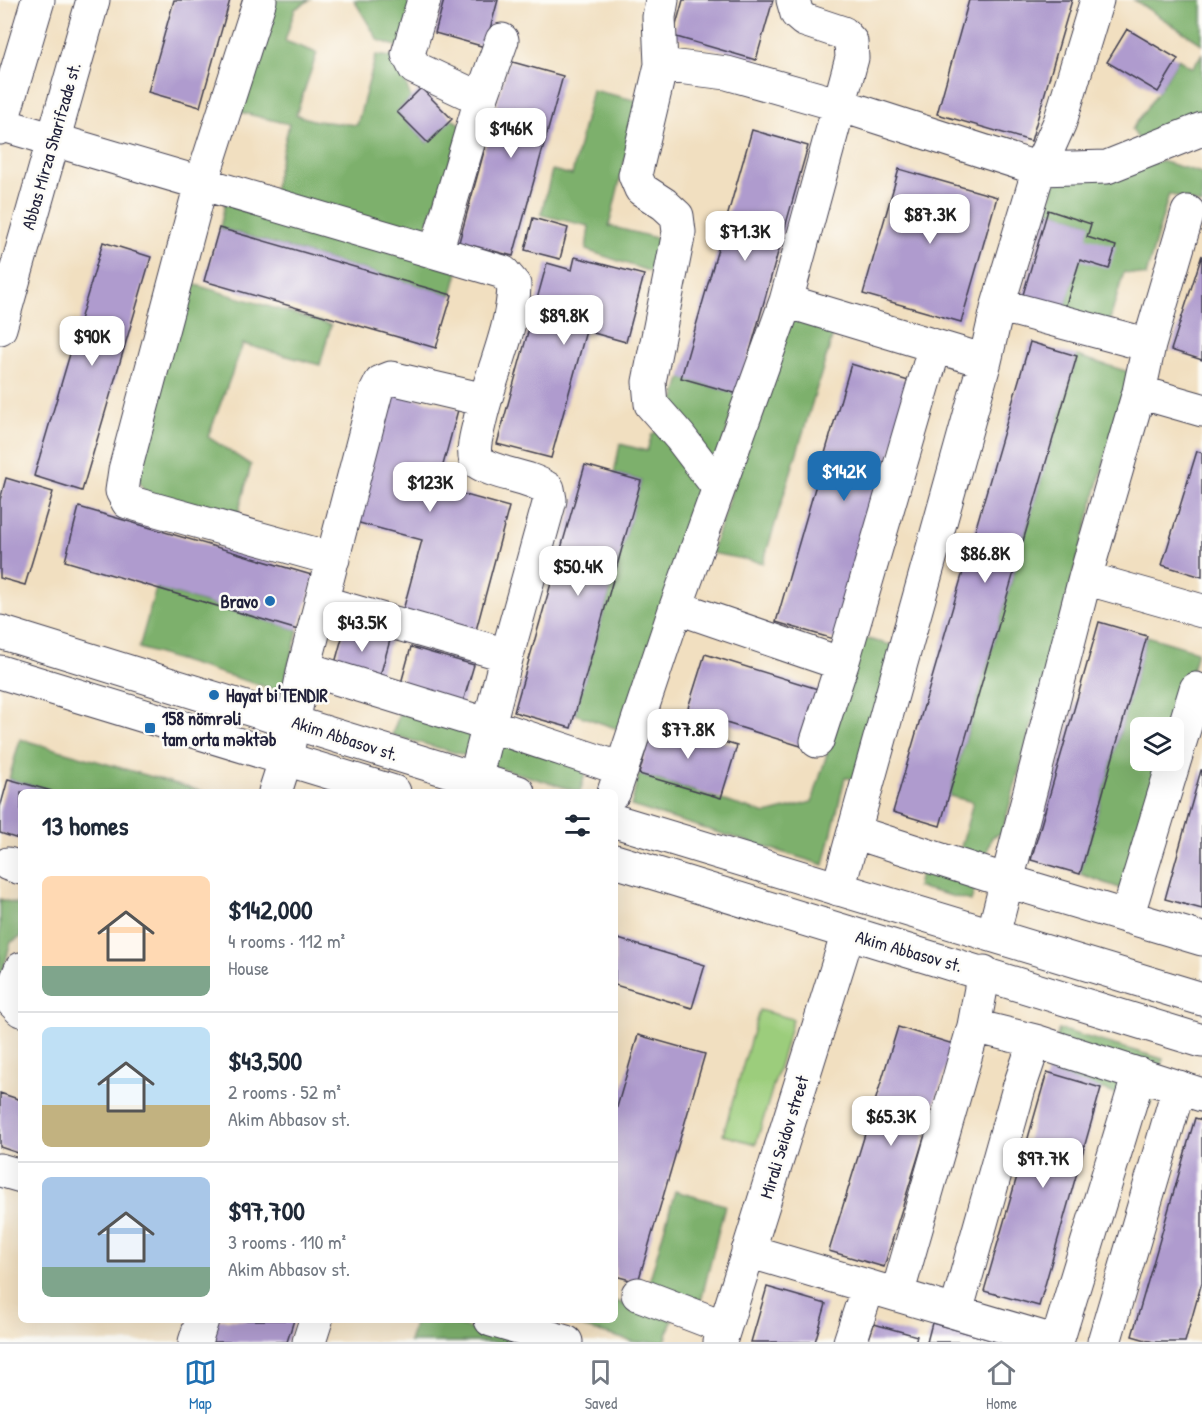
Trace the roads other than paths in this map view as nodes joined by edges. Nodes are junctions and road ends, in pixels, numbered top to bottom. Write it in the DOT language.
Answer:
graph roads {
  1 [pos="38,0"];
  2 [pos="93,0"];
  3 [pos="260,0"];
  4 [pos="424,0"];
  5 [pos="662,0"];
  6 [pos="793,0"];
  7 [pos="1096,0"];
  8 [pos="502,40"];
  9 [pos="661,65"];
  10 [pos="481,99"];
  11 [pos="840,105"];
  12 [pos="0,126"];
  13 [pos="1202,129"];
  14 [pos="52,141"];
  15 [pos="1039,169"];
  16 [pos="201,184"];
  17 [pos="1188,212"];
  18 [pos="436,252"];
  19 [pos="786,301"];
  20 [pos="998,305"];
  21 [pos="0,327"];
  22 [pos="1149,345"];
  23 [pos="935,346"];
  24 [pos="985,361"];
  25 [pos="1139,392"];
  26 [pos="485,400"];
  27 [pos="1202,410"];
  28 [pos="718,488"];
  29 [pos="333,559"];
  30 [pos="1085,578"];
  31 [pos="321,602"];
  32 [pos="676,607"];
  33 [pos="1202,611"];
  34 [pos="0,632"];
  35 [pos="507,655"];
  36 [pos="842,664"];
  37 [pos="304,668"];
  38 [pos="0,672"];
  39 [pos="1196,689"];
  40 [pos="293,722"];
  41 [pos="489,725"];
  42 [pos="817,741"];
  43 [pos="286,758"];
  44 [pos="475,779"];
  45 [pos="618,781"];
  46 [pos="349,785"];
  47 [pos="276,789"];
  48 [pos="375,789"];
  49 [pos="508,789"];
  50 [pos="618,822"];
  51 [pos="854,832"];
  52 [pos="618,862"];
  53 [pos="1007,881"];
  54 [pos="838,889"];
  55 [pos="1127,917"];
  56 [pos="848,933"];
  57 [pos="993,935"];
  58 [pos="1202,939"];
  59 [pos="984,972"];
  60 [pos="18,976"];
  61 [pos="1202,999"];
  62 [pos="18,1007"];
  63 [pos="974,1026"];
  64 [pos="1035,1041"];
  65 [pos="1202,1041"];
  66 [pos="1139,1074"];
  67 [pos="1190,1091"];
  68 [pos="0,1170"];
  69 [pos="18,1175"];
  70 [pos="748,1251"];
  71 [pos="882,1291"];
  72 [pos="638,1294"];
  73 [pos="956,1312"];
  74 [pos="201,1323"];
  75 [pos="315,1323"];
  76 [pos="501,1323"];
  77 [pos="722,1335"];
  78 [pos="195,1342"];
  79 [pos="309,1342"];
  80 [pos="566,1342"];
  81 [pos="850,1342"];
  82 [pos="1057,1342"];
  83 [pos="1104,1342"];
  1 -- 12 [label="street"];
  2 -- 14 [label="street, Abbas Mirza Sharifzade st."];
  3 -- 16 [label="street"];
  4 -- 10 [label="street"];
  5 -- 9 [label="street"];
  6 -- 11 [label="street"];
  7 -- 15 [label="street"];
  8 -- 10 [label="street"];
  9 -- 11 [label="street"];
  9 -- 28 [label="street"];
  10 -- 18 [label="street"];
  11 -- 15 [label="street"];
  11 -- 19 [label="street"];
  12 -- 14 [label="street"];
  13 -- 15 [label="street"];
  14 -- 16 [label="street"];
  14 -- 21 [label="street, Abbas Mirza Sharifzade st."];
  15 -- 20 [label="street"];
  16 -- 18 [label="street"];
  16 -- 29 [label="street"];
  17 -- 22 [label="street"];
  18 -- 26 [label="street"];
  19 -- 23 [label="street"];
  19 -- 28 [label="street"];
  20 -- 22 [label="street"];
  20 -- 24 [label="street"];
  22 -- 25 [label="street"];
  23 -- 24 [label="street"];
  23 -- 36 [label="street"];
  24 -- 51 [label="street"];
  25 -- 27 [label="street"];
  25 -- 30 [label="street"];
  26 -- 29 [label="street"];
  26 -- 35 [label="street"];
  28 -- 32 [label="street"];
  29 -- 31 [label="street"];
  30 -- 33 [label="street"];
  30 -- 53 [label="street"];
  31 -- 35 [label="street"];
  31 -- 37 [label="street"];
  32 -- 36 [label="street"];
  32 -- 45 [label="street"];
  34 -- 40 [label="street, Akim Abbasov st."];
  35 -- 41 [label="street"];
  36 -- 42 [label="street"];
  37 -- 40 [label="street"];
  37 -- 41 [label="street"];
  38 -- 43 [label="street, Akim Abbasov st."];
  39 -- 55 [label="street"];
  40 -- 43 [label="street"];
  40 -- 44 [label="street, Akim Abbasov st."];
  41 -- 44 [label="street"];
  41 -- 45 [label="street"];
  43 -- 46 [label="street, Akim Abbasov st."];
  43 -- 47 [label="street"];
  44 -- 49 [label="street, Akim Abbasov st."];
  46 -- 48 [label="street, Akim Abbasov st."];
  50 -- 54 [label="street"];
  51 -- 53 [label="street"];
  51 -- 54 [label="street"];
  52 -- 56 [label="street, Akim Abbasov st."];
  53 -- 55 [label="street"];
  53 -- 57 [label="street"];
  54 -- 57 [label="street"];
  55 -- 58 [label="street"];
  56 -- 59 [label="street, Akim Abbasov st."];
  56 -- 70 [label="street, Mirali Seidov street"];
  57 -- 59 [label="street"];
  57 -- 61 [label="street"];
  59 -- 63 [label="street"];
  59 -- 65 [label="street, Akim Abbasov st."];
  60 -- 62 [label="street"];
  63 -- 64 [label="street"];
  63 -- 71 [label="street"];
  64 -- 66 [label="street"];
  64 -- 73 [label="street"];
  66 -- 67 [label="street"];
  66 -- 82 [label="street"];
  67 -- 83 [label="street"];
  68 -- 69 [label="street"];
  70 -- 71 [label="street"];
  70 -- 77 [label="street, Mirali Seidov street"];
  71 -- 73 [label="street"];
  71 -- 81 [label="street"];
  72 -- 77 [label="street"];
  73 -- 82 [label="street"];
  74 -- 78 [label="street"];
  75 -- 79 [label="street"];
  76 -- 80 [label="street"];
}
